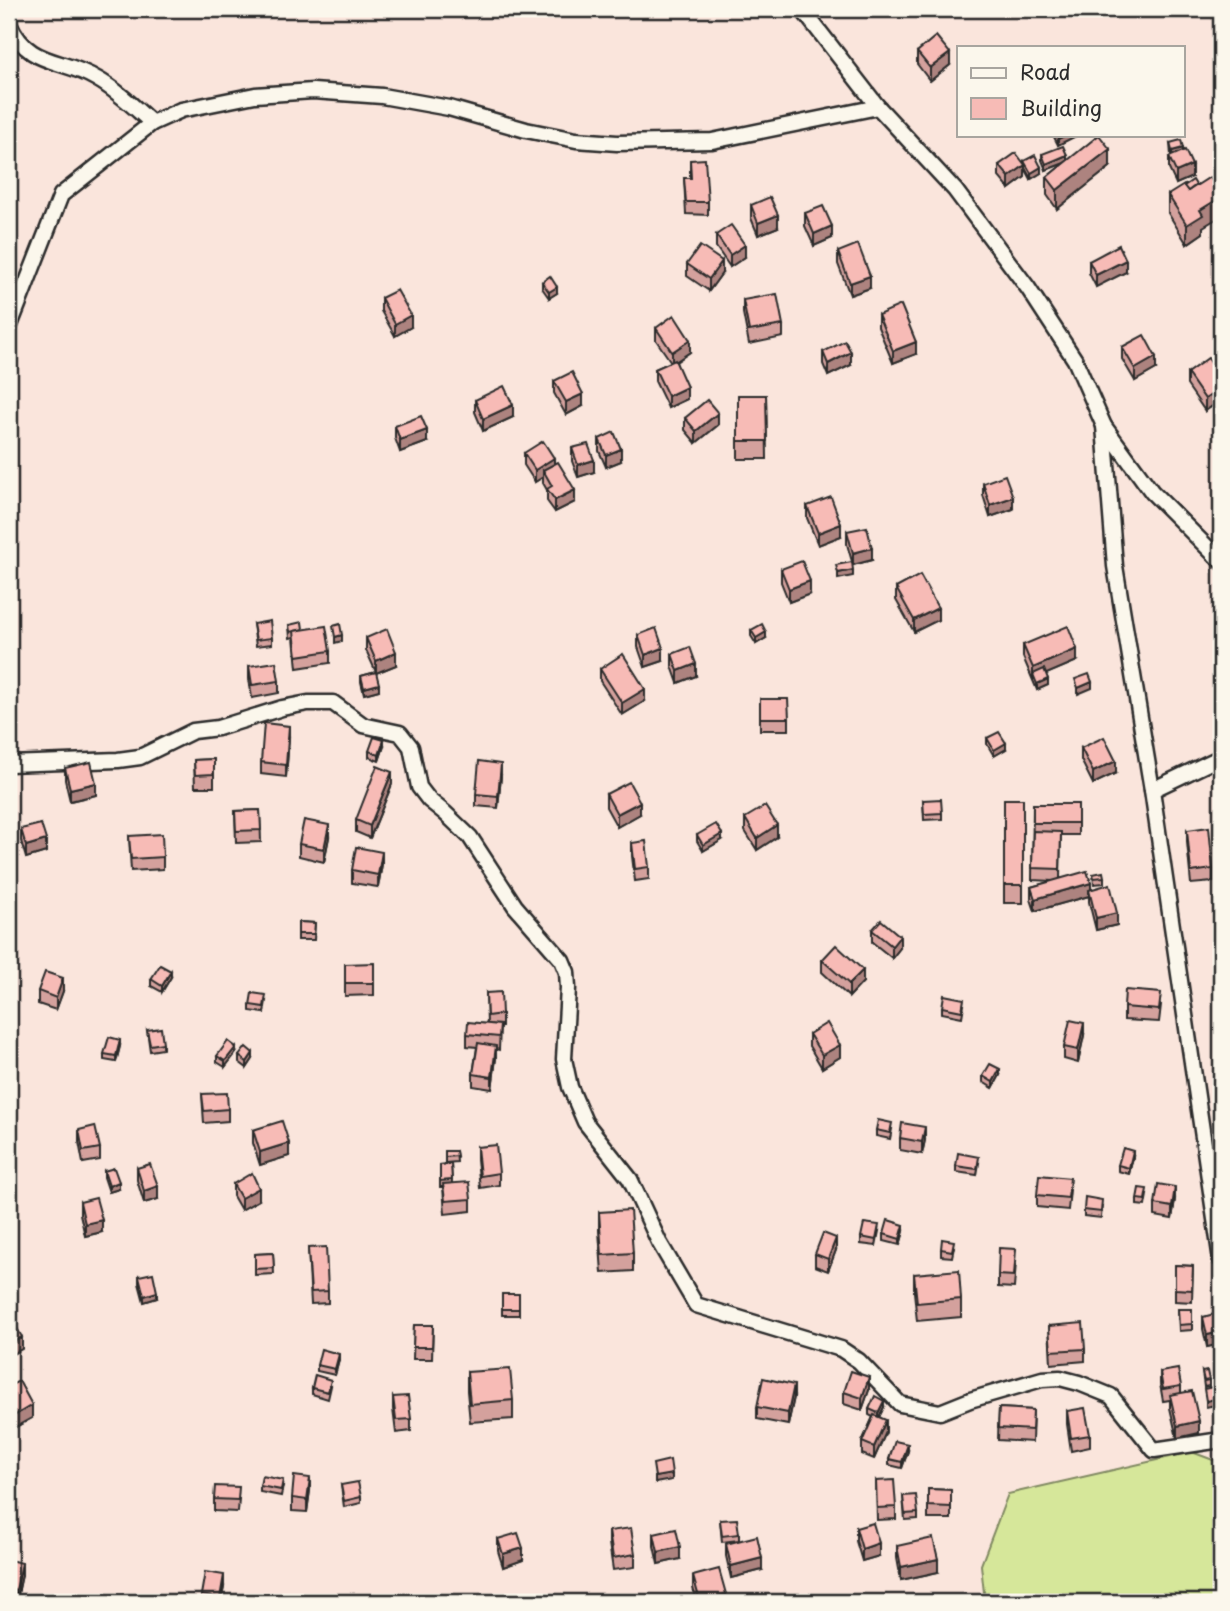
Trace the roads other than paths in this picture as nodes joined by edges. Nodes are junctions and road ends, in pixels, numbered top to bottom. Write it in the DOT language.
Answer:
graph roads {
  1 [pos="802,9"];
  2 [pos="9,23"];
  3 [pos="878,107"];
  4 [pos="152,123"];
  5 [pos="9,328"];
  6 [pos="1104,426"];
  7 [pos="1221,561"];
  8 [pos="1221,757"];
  9 [pos="9,764"];
  10 [pos="1152,790"];
  11 [pos="1221,1260"];
  12 [pos="1221,1440"];
  1 -- 3 [label="street"];
  2 -- 4 [label="street"];
  3 -- 4 [label="street"];
  3 -- 6 [label="street"];
  4 -- 5 [label="street"];
  6 -- 7 [label="street"];
  6 -- 10 [label="street"];
  8 -- 10 [label="street"];
  9 -- 12 [label="street"];
  10 -- 11 [label="street"];
}
